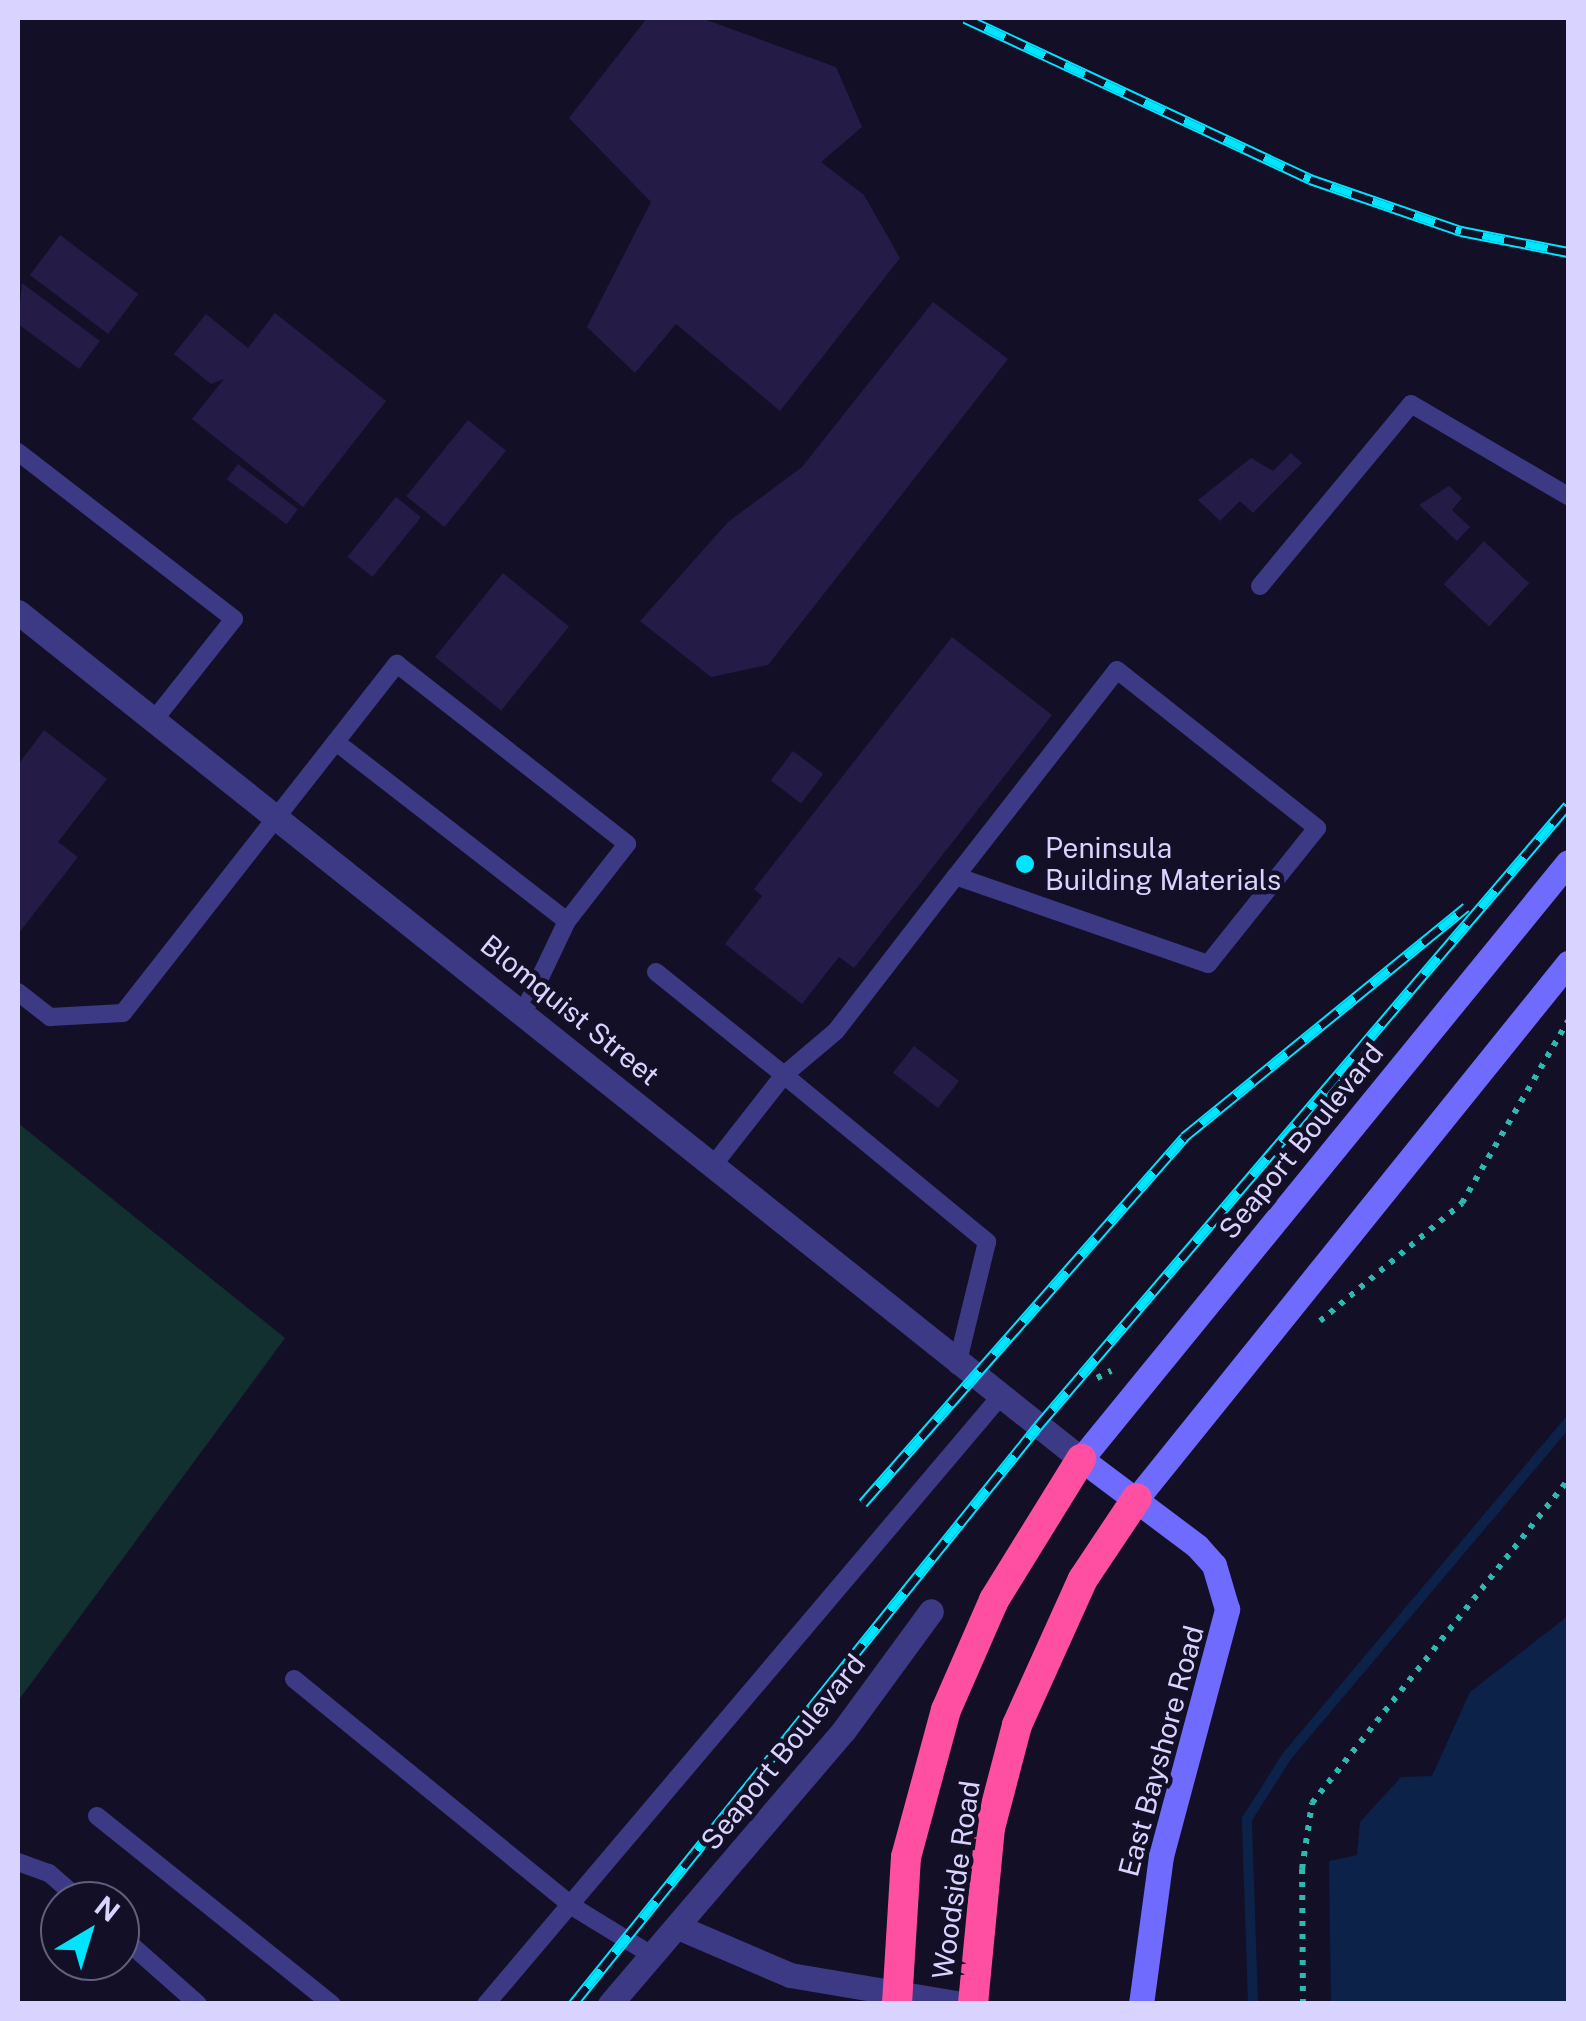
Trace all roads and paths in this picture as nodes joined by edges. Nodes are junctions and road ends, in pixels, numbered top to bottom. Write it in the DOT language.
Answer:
graph roads {
  1 [pos="18,452"];
  2 [pos="1568,496"];
  3 [pos="1260,586"];
  4 [pos="20,619"];
  5 [pos="154,720"];
  6 [pos="336,742"];
  7 [pos="274,813"];
  8 [pos="1568,862"];
  9 [pos="956,876"];
  10 [pos="567,921"];
  11 [pos="1568,963"];
  12 [pos="656,972"];
  13 [pos="18,992"];
  14 [pos="524,1011"];
  15 [pos="1568,1021"];
  16 [pos="784,1075"];
  17 [pos="711,1168"];
  18 [pos="1305,1338"];
  19 [pos="956,1366"];
  20 [pos="1112,1371"];
  21 [pos="1097,1378"];
  22 [pos="998,1398"];
  23 [pos="1082,1459"];
  24 [pos="1568,1480"];
  25 [pos="1136,1498"];
  26 [pos="930,1611"];
  27 [pos="294,1679"];
  28 [pos="97,1816"];
  29 [pos="18,1862"];
  30 [pos="59,1881"];
  31 [pos="575,1908"];
  32 [pos="678,1927"];
  33 [pos="140,1953"];
  34 [pos="652,1956"];
  35 [pos="897,2000"];
  36 [pos="198,2004"];
  37 [pos="332,2004"];
  38 [pos="486,2004"];
  39 [pos="610,2004"];
  40 [pos="961,2004"];
  41 [pos="972,2004"];
  42 [pos="1140,2004"];
  43 [pos="1303,2004"];
  1 -- 5 [label="lane"];
  2 -- 3 [label="lane"];
  4 -- 5 [label="street, Blomquist Street"];
  5 -- 7 [label="street, Blomquist Street"];
  6 -- 7 [label="lane"];
  6 -- 10 [label="lane"];
  6 -- 10 [label="lane"];
  7 -- 13 [label="lane"];
  7 -- 14 [label="street, Blomquist Street"];
  8 -- 23 [label="main road, Seaport Boulevard"];
  9 -- 9 [label="lane"];
  9 -- 16 [label="lane"];
  10 -- 14 [label="lane"];
  11 -- 25 [label="main road"];
  12 -- 16 [label="lane"];
  14 -- 17 [label="street, Blomquist Street"];
  15 -- 18 [label="path"];
  16 -- 17 [label="lane"];
  16 -- 19 [label="lane"];
  17 -- 19 [label="street, Blomquist Street"];
  19 -- 22 [label="street, Blomquist Street"];
  20 -- 21 [label="path"];
  22 -- 23 [label="street, Blomquist Street"];
  22 -- 31 [label="lane"];
  23 -- 25 [label="main road, East Bayshore Road"];
  23 -- 35 [label="highway, Woodside Road"];
  24 -- 43 [label="path"];
  25 -- 41 [label="highway, Woodside Road"];
  25 -- 42 [label="main road, East Bayshore Road"];
  26 -- 32 [label="street, Seaport Boulevard"];
  27 -- 31 [label="lane"];
  28 -- 37 [label="lane"];
  29 -- 30 [label="lane"];
  31 -- 34 [label="lane"];
  31 -- 38 [label="lane"];
  32 -- 34 [label="street, Seaport Boulevard"];
  32 -- 35 [label="street"];
  33 -- 36 [label="lane"];
  34 -- 39 [label="street, Seaport Boulevard"];
  35 -- 40 [label="street"];
}
